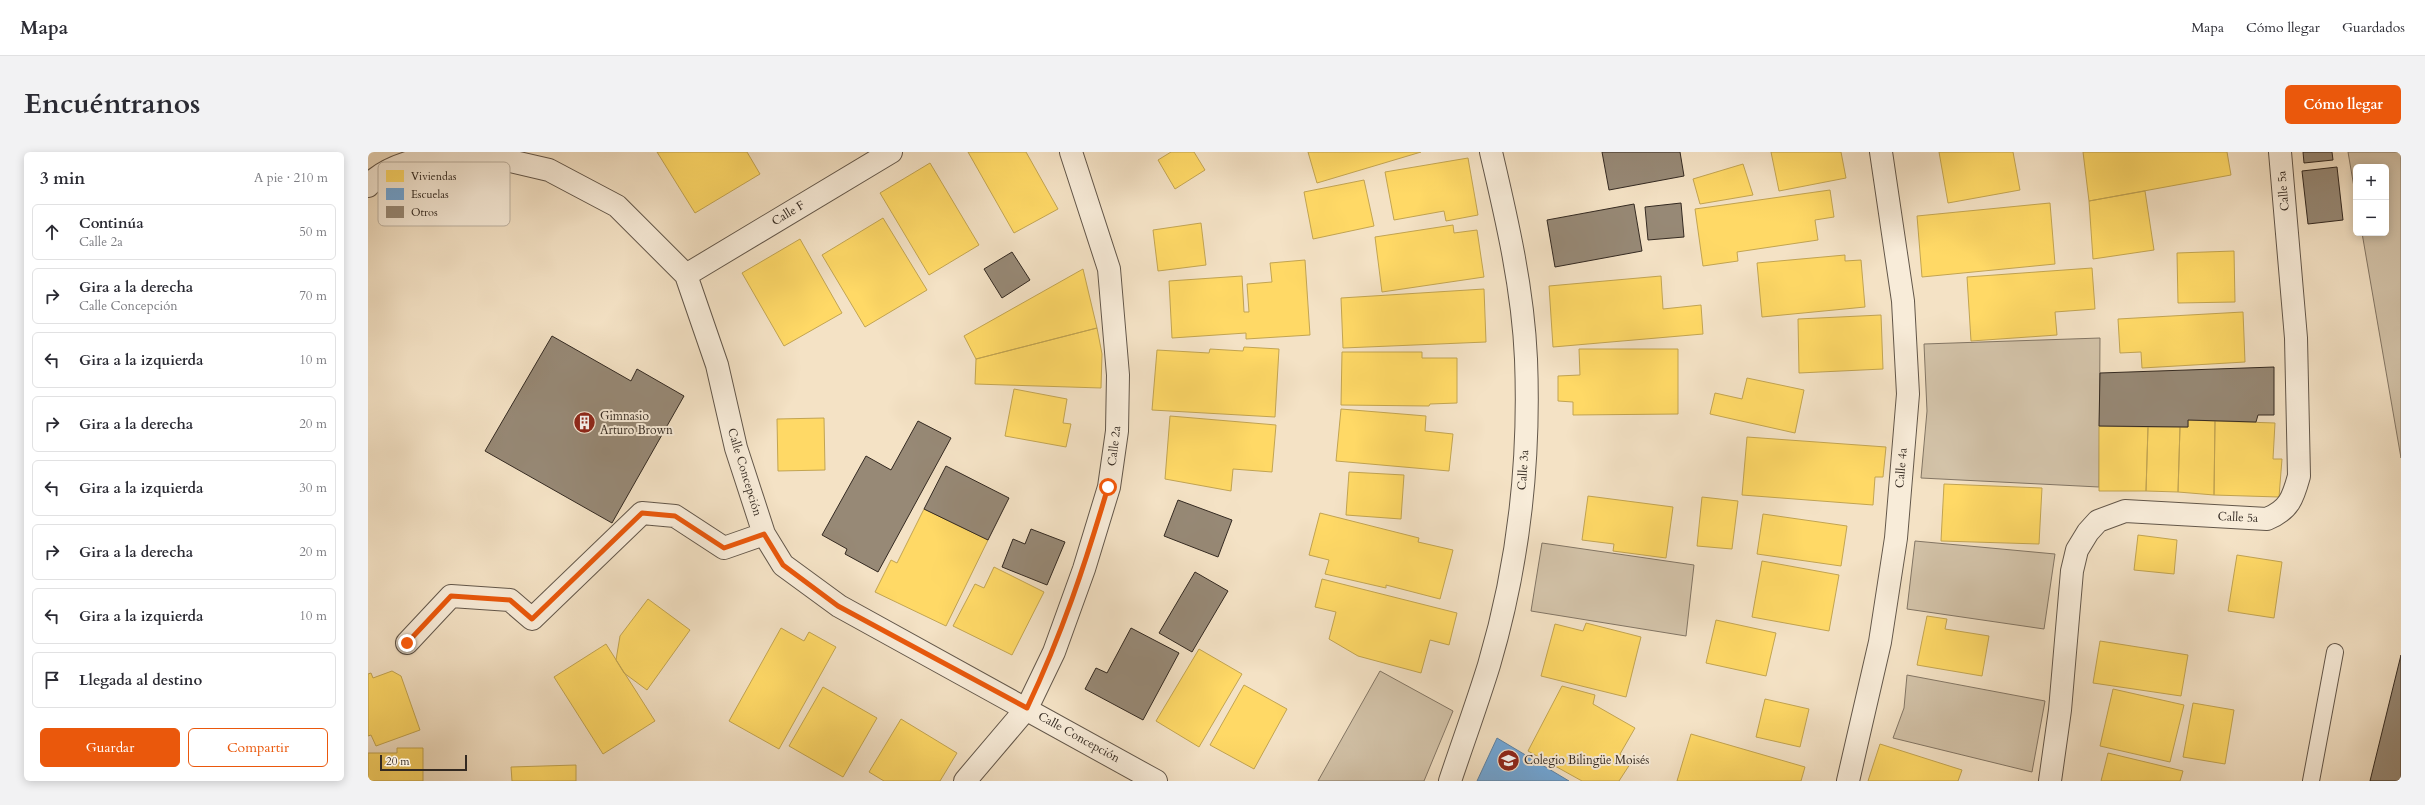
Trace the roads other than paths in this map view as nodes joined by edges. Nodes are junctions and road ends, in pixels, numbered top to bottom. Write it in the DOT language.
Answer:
graph roads {
  1 [pos="463,152"];
  2 [pos="471,152"];
  3 [pos="891,152"];
  4 [pos="1071,152"];
  5 [pos="1492,152"];
  6 [pos="1881,152"];
  7 [pos="2280,152"];
  8 [pos="412,162"];
  9 [pos="378,176"];
  10 [pos="368,186"];
  11 [pos="686,275"];
  12 [pos="764,534"];
  13 [pos="407,643"];
  14 [pos="2335,652"];
  15 [pos="1027,708"];
  16 [pos="965,781"];
  17 [pos="1156,781"];
  18 [pos="1450,781"];
  19 [pos="1848,781"];
  20 [pos="2050,781"];
  21 [pos="2311,781"];
  1 -- 8 [label="street"];
  2 -- 11 [label="street, Calle Concepción"];
  3 -- 11 [label="street, Calle F"];
  4 -- 15 [label="street, Calle 2a"];
  5 -- 18 [label="street, Calle 3a"];
  6 -- 19 [label="street, Calle 4a"];
  7 -- 20 [label="street, Calle 5a"];
  9 -- 10 [label="street"];
  11 -- 12 [label="street, Calle Concepción"];
  12 -- 13 [label="street"];
  12 -- 15 [label="street, Calle Concepción"];
  14 -- 21 [label="lane"];
  15 -- 16 [label="street, Calle 2a"];
  15 -- 17 [label="street, Calle Concepción"];
}
